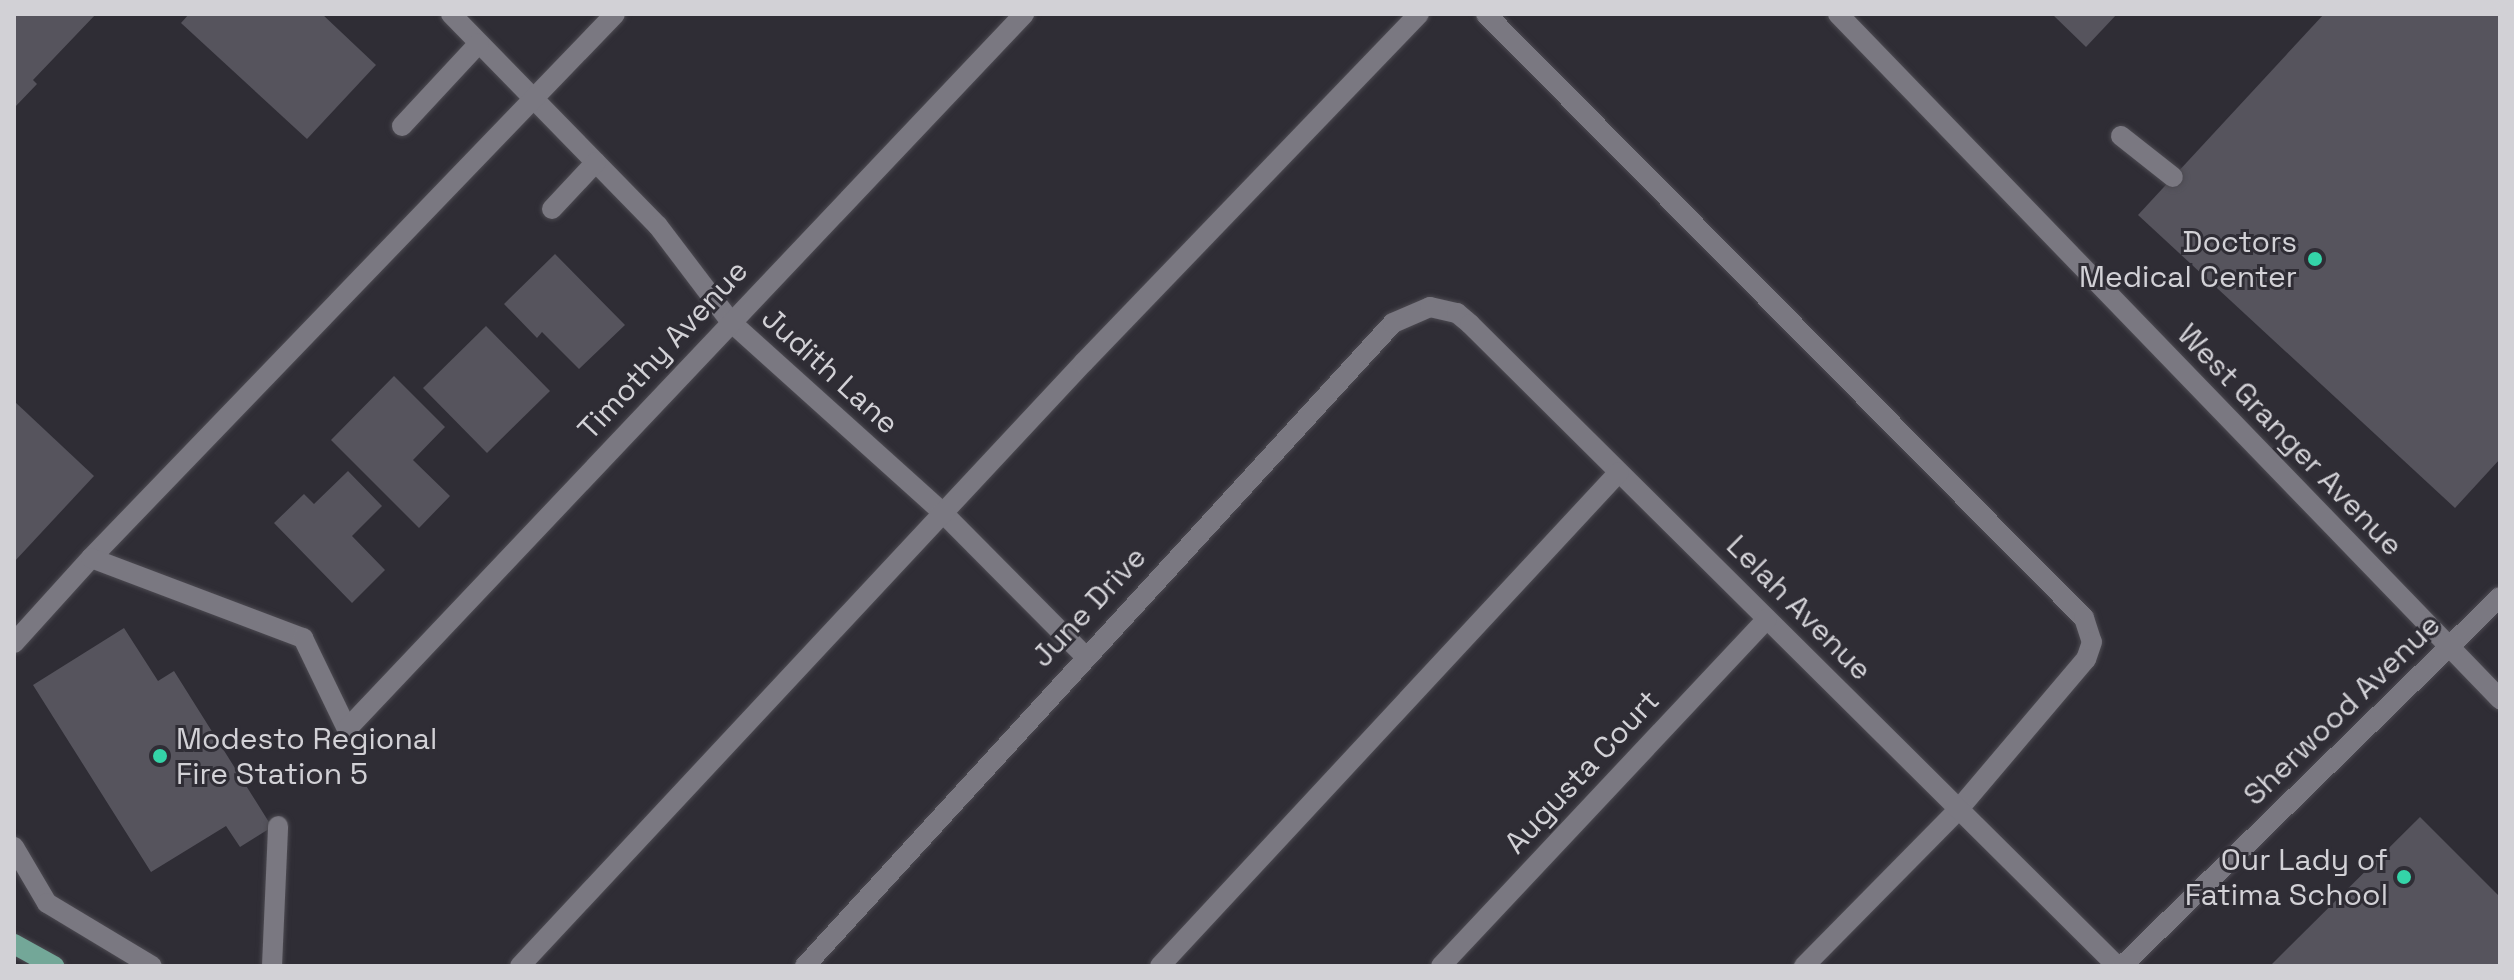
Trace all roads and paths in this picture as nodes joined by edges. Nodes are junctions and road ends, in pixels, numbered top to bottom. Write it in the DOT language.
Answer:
graph roads {
  1 [pos="451,14"];
  2 [pos="615,14"];
  3 [pos="1024,14"];
  4 [pos="1419,14"];
  5 [pos="1486,14"];
  6 [pos="1838,14"];
  7 [pos="479,43"];
  8 [pos="534,99"];
  9 [pos="402,126"];
  10 [pos="2121,136"];
  11 [pos="596,162"];
  12 [pos="2173,177"];
  13 [pos="552,209"];
  14 [pos="1430,307"];
  15 [pos="731,322"];
  16 [pos="1619,472"];
  17 [pos="943,513"];
  18 [pos="91,558"];
  19 [pos="2500,597"];
  20 [pos="1767,619"];
  21 [pos="14,643"];
  22 [pos="2449,649"];
  23 [pos="1085,656"];
  24 [pos="2500,699"];
  25 [pos="1959,809"];
  26 [pos="278,826"];
  27 [pos="14,847"];
  28 [pos="14,944"];
  29 [pos="54,966"];
  30 [pos="152,966"];
  31 [pos="272,966"];
  32 [pos="520,966"];
  33 [pos="805,966"];
  34 [pos="1160,966"];
  35 [pos="1441,966"];
  36 [pos="1804,966"];
  37 [pos="2120,966"];
  1 -- 7 [label="street, Judith Lane"];
  2 -- 8 [label="street"];
  3 -- 15 [label="street, Timothy Avenue"];
  4 -- 17 [label="street"];
  5 -- 25 [label="street"];
  6 -- 22 [label="street, West Granger Avenue"];
  7 -- 8 [label="street, Judith Lane"];
  7 -- 9 [label="street"];
  8 -- 11 [label="street, Judith Lane"];
  8 -- 18 [label="street"];
  10 -- 12 [label="street"];
  11 -- 13 [label="street"];
  11 -- 15 [label="street, Judith Lane"];
  14 -- 16 [label="street, Lelah Avenue"];
  14 -- 23 [label="street, June Drive"];
  15 -- 17 [label="street, Judith Lane"];
  15 -- 18 [label="street, Timothy Avenue"];
  16 -- 20 [label="street, Lelah Avenue"];
  16 -- 34 [label="street"];
  17 -- 23 [label="street, Judith Lane"];
  17 -- 32 [label="street"];
  18 -- 21 [label="street"];
  19 -- 22 [label="street, Sherwood Avenue"];
  20 -- 25 [label="street, Lelah Avenue"];
  20 -- 35 [label="street, Augusta Court"];
  22 -- 24 [label="street, West Granger Avenue"];
  22 -- 37 [label="street, Sherwood Avenue"];
  23 -- 33 [label="street, June Drive"];
  25 -- 36 [label="street"];
  25 -- 37 [label="street, Lelah Avenue"];
  26 -- 31 [label="street"];
  27 -- 30 [label="street"];
  28 -- 29 [label="main road"];
}
